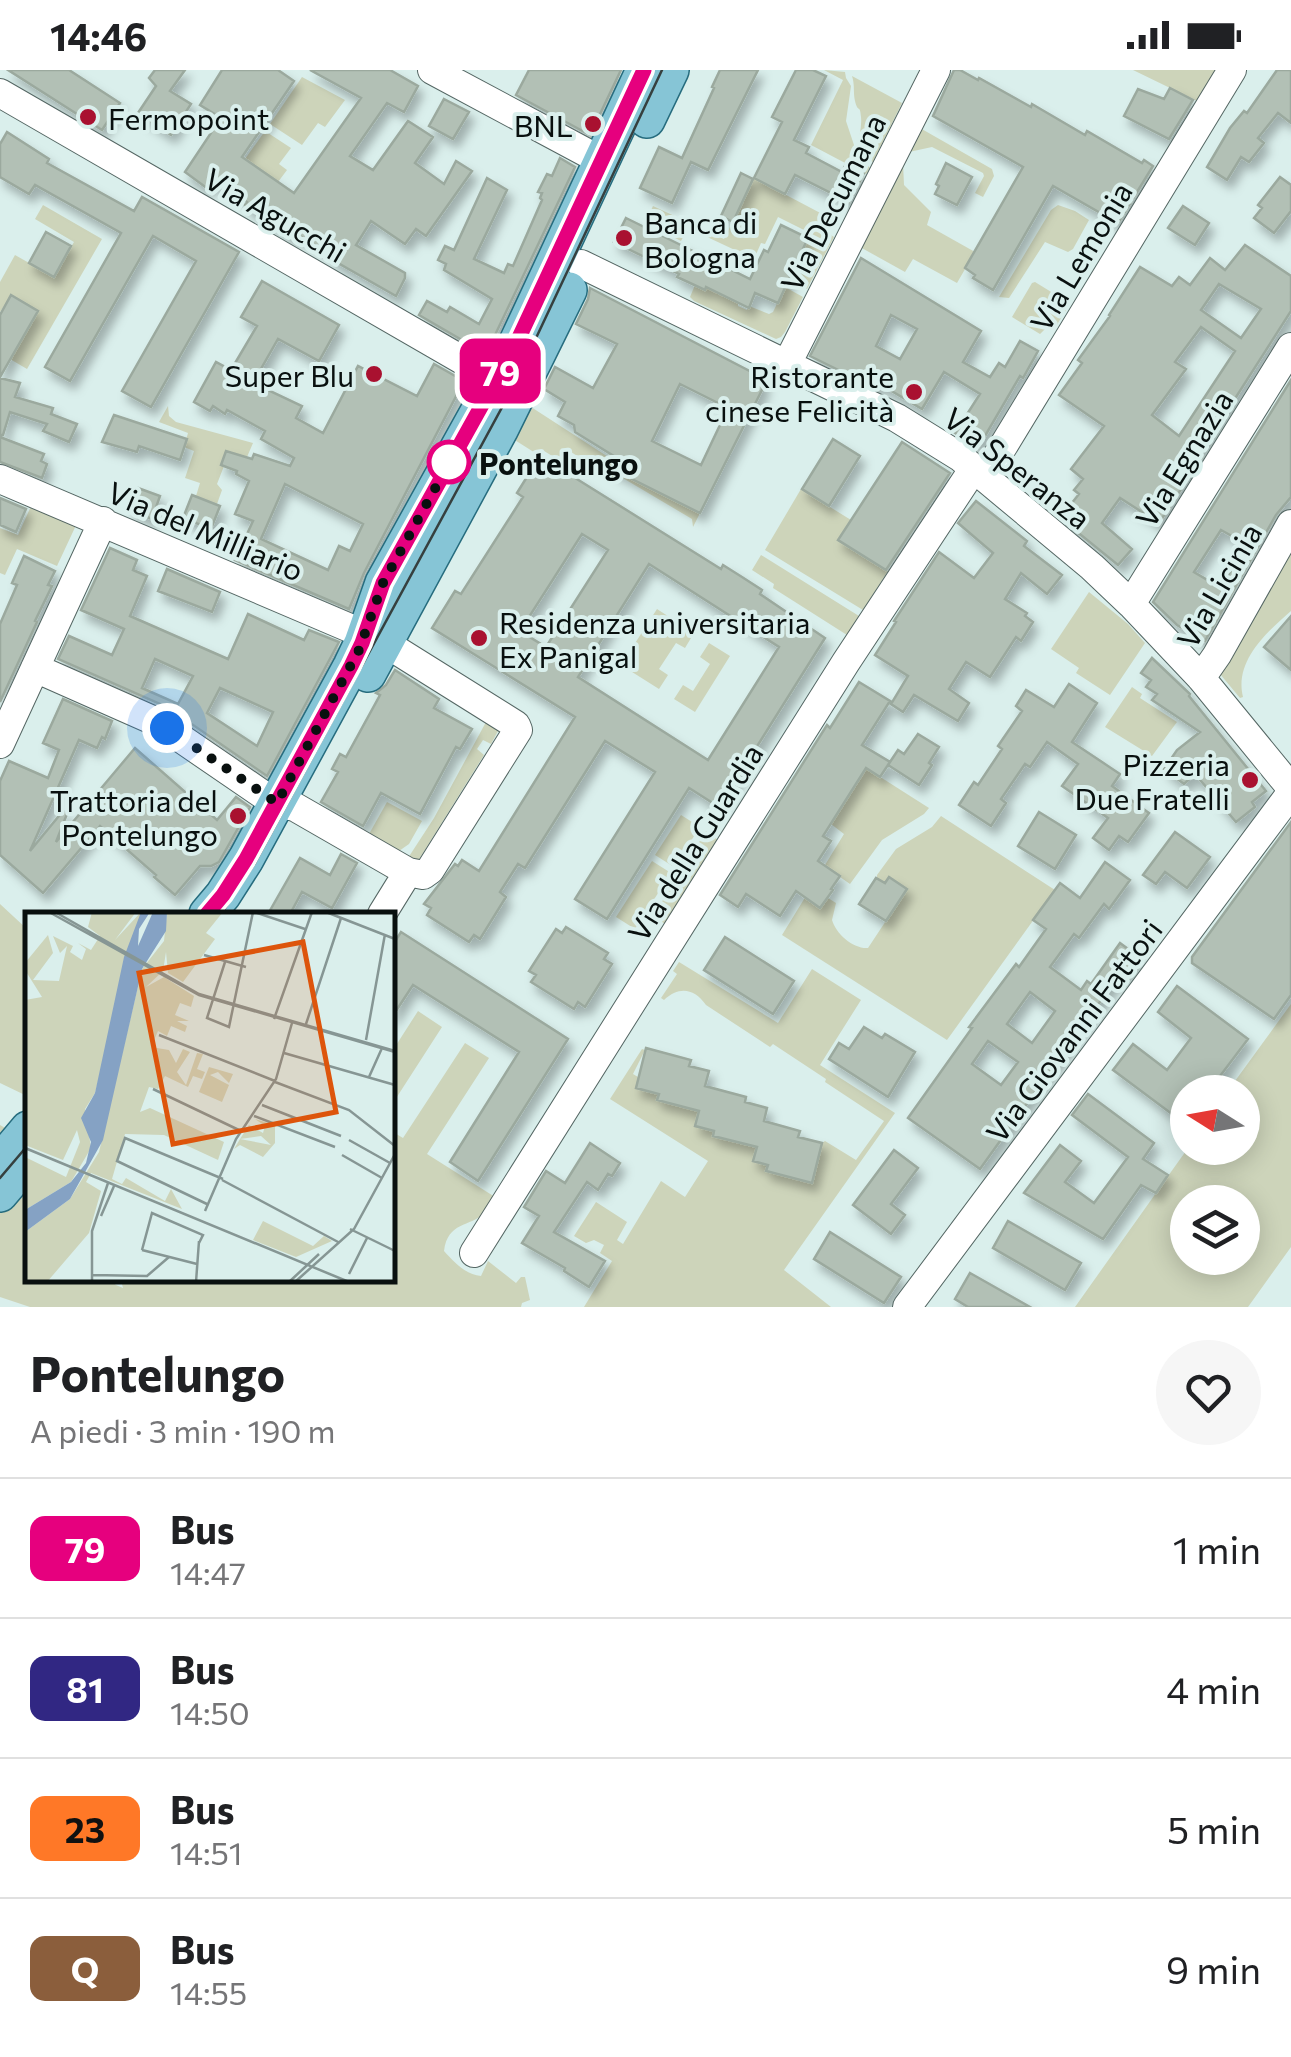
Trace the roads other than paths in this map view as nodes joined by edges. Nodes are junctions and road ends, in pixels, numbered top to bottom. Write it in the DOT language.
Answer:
graph roads {
  1 [pos="432,70"];
  2 [pos="644,70"];
  3 [pos="671,70"];
  4 [pos="936,70"];
  5 [pos="1232,70"];
  6 [pos="0,93"];
  7 [pos="602,161"];
  8 [pos="580,264"];
  9 [pos="1291,347"];
  10 [pos="786,364"];
  11 [pos="508,384"];
  12 [pos="979,472"];
  13 [pos="0,479"];
  14 [pos="103,521"];
  15 [pos="1291,524"];
  16 [pos="1131,604"];
  17 [pos="375,638"];
  18 [pos="35,668"];
  19 [pos="1201,678"];
  20 [pos="0,744"];
  21 [pos="1291,791"];
  22 [pos="286,805"];
  23 [pos="408,872"];
  24 [pos="218,912"];
  25 [pos="383,912"];
  26 [pos="25,1133"];
  27 [pos="0,1162"];
  28 [pos="25,1165"];
  29 [pos="0,1194"];
  30 [pos="474,1253"];
  31 [pos="907,1307"];
  1 -- 7 [label="street"];
  2 -- 7 [label="main road"];
  3 -- 8 [label="main road"];
  4 -- 10 [label="street, Via Decumana"];
  5 -- 12 [label="street, Via Lemonia"];
  6 -- 11 [label="street, Via Agucchi"];
  7 -- 11 [label="main road"];
  8 -- 10 [label="street, Via Speranza"];
  8 -- 11 [label="main road"];
  9 -- 16 [label="street, Via Egnazia"];
  10 -- 12 [label="street, Via Speranza"];
  11 -- 17 [label="main road"];
  12 -- 16 [label="street, Via Speranza"];
  12 -- 30 [label="street, Via della Guardia"];
  13 -- 14 [label="street, Via del Milliario"];
  14 -- 17 [label="street, Via del Milliario"];
  14 -- 18 [label="street"];
  15 -- 19 [label="street, Via Licinia"];
  16 -- 19 [label="street, Via Speranza"];
  17 -- 22 [label="main road"];
  17 -- 23 [label="street"];
  18 -- 20 [label="street"];
  18 -- 22 [label="street"];
  19 -- 21 [label="street, Via Speranza"];
  21 -- 31 [label="street, Via Giovanni Fattori"];
  22 -- 23 [label="street"];
  22 -- 24 [label="main road"];
  23 -- 25 [label="street"];
  26 -- 27 [label="main road"];
  28 -- 29 [label="main road"];
}
